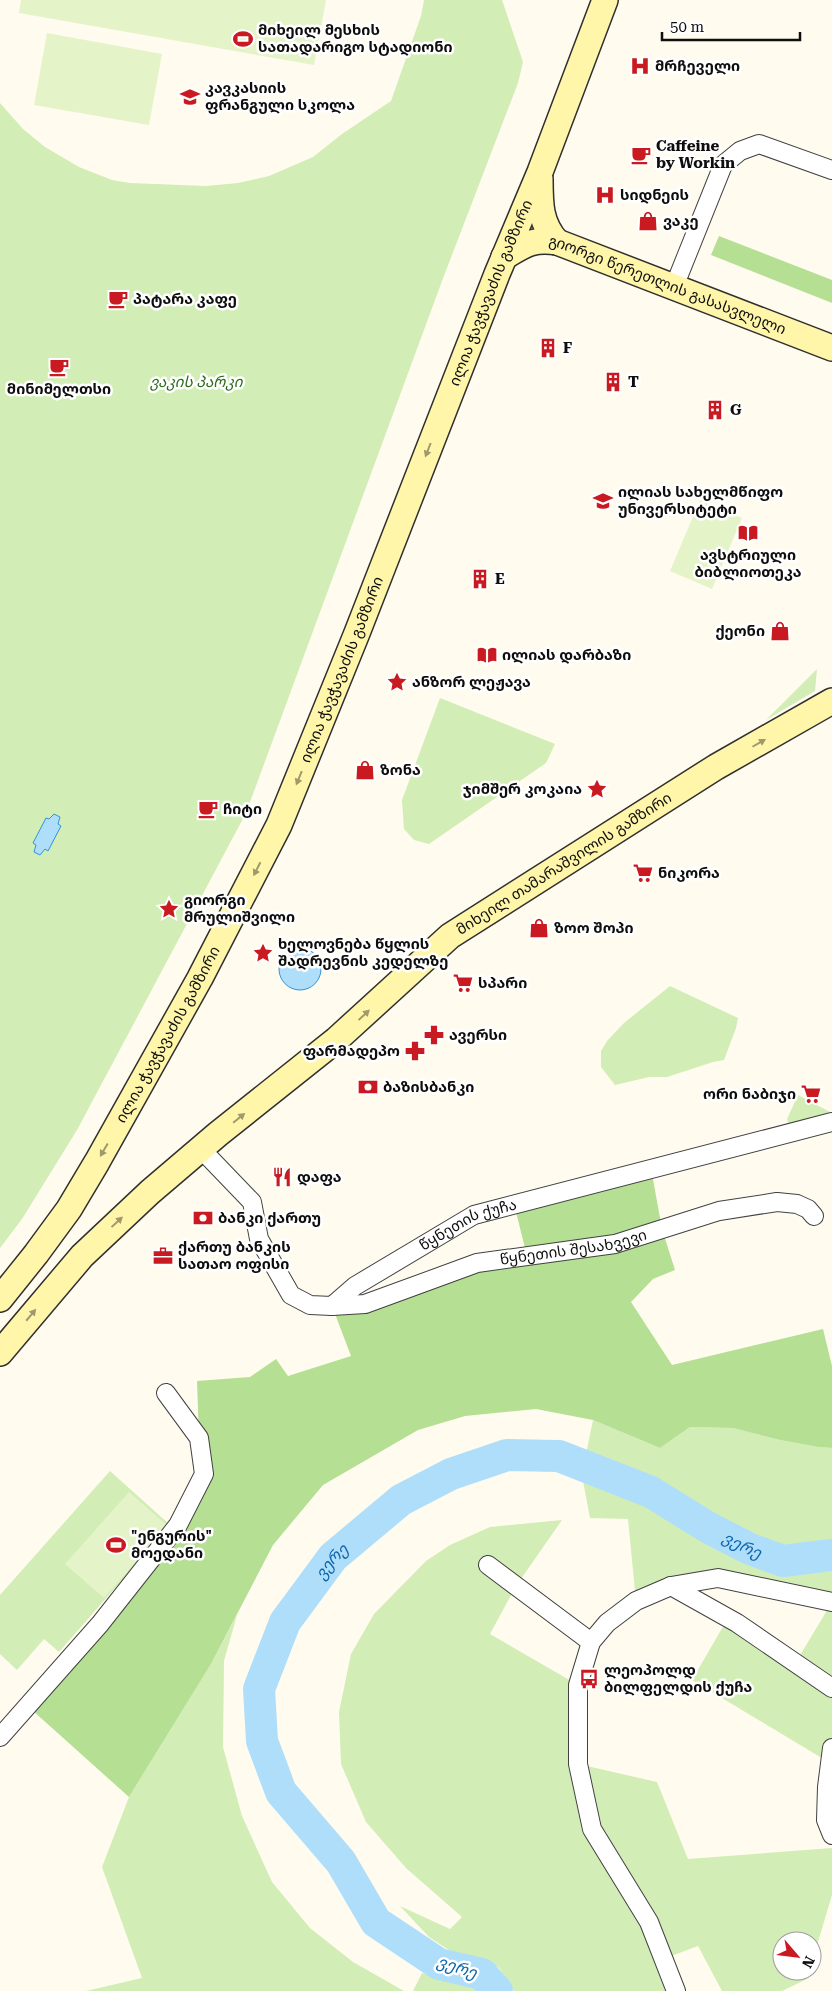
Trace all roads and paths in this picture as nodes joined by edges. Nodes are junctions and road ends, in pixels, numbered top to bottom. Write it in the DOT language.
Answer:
graph roads {
  1 [pos="605,0"];
  2 [pos="832,170"];
  3 [pos="540,172"];
  4 [pos="557,242"];
  5 [pos="504,257"];
  6 [pos="674,287"];
  7 [pos="832,348"];
  8 [pos="832,701"];
  9 [pos="832,1122"];
  10 [pos="201,1149"];
  11 [pos="814,1216"];
  12 [pos="0,1299"];
  13 [pos="332,1306"];
  14 [pos="0,1353"];
  15 [pos="166,1393"];
  16 [pos="488,1565"];
  17 [pos="670,1586"];
  18 [pos="832,1602"];
  19 [pos="591,1642"];
  20 [pos="832,1688"];
  21 [pos="0,1737"];
  22 [pos="832,1748"];
  23 [pos="832,1835"];
  24 [pos="676,1991"];
  1 -- 3 [label="main road, ილია ჭავჭავაძის გამზირი"];
  2 -- 6 [label="street"];
  3 -- 4 [label="main road"];
  3 -- 5 [label="main road, ილია ჭავჭავაძის გამზირი"];
  4 -- 5 [label="main road, გიორგი წერეთლის გასასვლელი"];
  4 -- 6 [label="main road, გიორგი წერეთლის გასასვლელი"];
  5 -- 12 [label="main road, ილია ჭავჭავაძის გამზირი, one-way"];
  6 -- 7 [label="main road, გიორგი წერეთლის გასასვლელი"];
  10 -- 8 [label="main road, მიხეილ თამარაშვილის გამზირი, one-way"];
  9 -- 13 [label="street, წყნეთის ქუჩა"];
  10 -- 13 [label="street"];
  14 -- 10 [label="main road, one-way"];
  11 -- 13 [label="street, წყნეთის შესახვევი"];
  15 -- 21 [label="street"];
  16 -- 19 [label="street"];
  17 -- 18 [label="street"];
  17 -- 19 [label="street"];
  17 -- 20 [label="street"];
  19 -- 24 [label="street"];
  22 -- 23 [label="street"];
}
